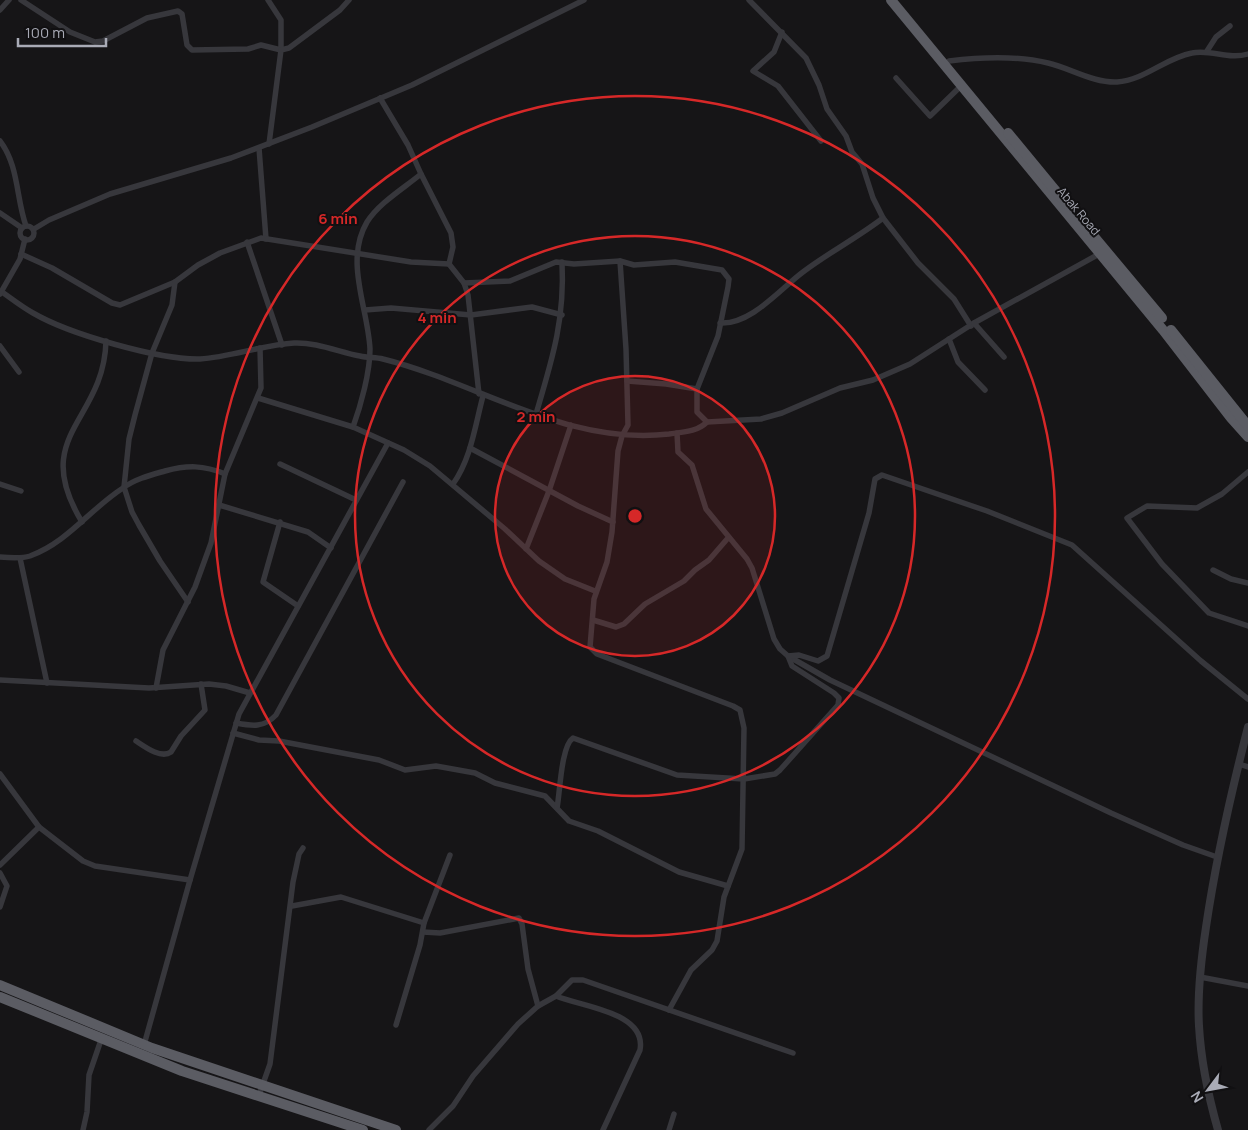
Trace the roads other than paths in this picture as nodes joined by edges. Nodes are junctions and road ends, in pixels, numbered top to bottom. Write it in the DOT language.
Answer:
graph roads {
  1 [pos="9,0"];
  2 [pos="21,0"];
  3 [pos="268,0"];
  4 [pos="349,0"];
  5 [pos="584,0"];
  6 [pos="749,0"];
  7 [pos="891,0"];
  8 [pos="899,0"];
  9 [pos="0,10"];
  10 [pos="1230,26"];
  11 [pos="782,32"];
  12 [pos="281,50"];
  13 [pos="1206,51"];
  14 [pos="1248,54"];
  15 [pos="949,61"];
  16 [pos="896,78"];
  17 [pos="963,85"];
  18 [pos="380,98"];
  19 [pos="0,141"];
  20 [pos="821,141"];
  21 [pos="269,144"];
  22 [pos="259,148"];
  23 [pos="421,174"];
  24 [pos="0,213"];
  25 [pos="883,218"];
  26 [pos="24,227"];
  27 [pos="34,229"];
  28 [pos="25,239"];
  29 [pos="266,239"];
  30 [pos="247,242"];
  31 [pos="358,253"];
  32 [pos="21,254"];
  33 [pos="1099,254"];
  34 [pos="620,261"];
  35 [pos="562,262"];
  36 [pos="449,264"];
  37 [pos="174,282"];
  38 [pos="464,283"];
  39 [pos="1,293"];
  40 [pos="365,310"];
  41 [pos="471,315"];
  42 [pos="562,315"];
  43 [pos="720,323"];
  44 [pos="972,325"];
  45 [pos="949,339"];
  46 [pos="106,342"];
  47 [pos="282,345"];
  48 [pos="0,346"];
  49 [pos="260,348"];
  50 [pos="152,353"];
  51 [pos="1004,357"];
  52 [pos="369,358"];
  53 [pos="19,372"];
  54 [pos="627,381"];
  55 [pos="697,389"];
  56 [pos="985,390"];
  57 [pos="481,395"];
  58 [pos="258,398"];
  59 [pos="536,414"];
  60 [pos="708,422"];
  61 [pos="571,425"];
  62 [pos="1248,426"];
  63 [pos="352,427"];
  64 [pos="677,433"];
  65 [pos="622,436"];
  66 [pos="1248,437"];
  67 [pos="388,444"];
  68 [pos="470,448"];
  69 [pos="280,464"];
  70 [pos="1248,472"];
  71 [pos="224,474"];
  72 [pos="403,482"];
  73 [pos="0,484"];
  74 [pos="453,484"];
  75 [pos="124,487"];
  76 [pos="21,490"];
  77 [pos="549,490"];
  78 [pos="356,500"];
  79 [pos="219,505"];
  80 [pos="82,522"];
  81 [pos="280,522"];
  82 [pos="613,522"];
  83 [pos="728,538"];
  84 [pos="331,548"];
  85 [pos="526,549"];
  86 [pos="0,557"];
  87 [pos="20,558"];
  88 [pos="1213,570"];
  89 [pos="1248,583"];
  90 [pos="596,591"];
  91 [pos="188,602"];
  92 [pos="298,606"];
  93 [pos="593,620"];
  94 [pos="1248,626"];
  95 [pos="788,656"];
  96 [pos="0,680"];
  97 [pos="47,683"];
  98 [pos="201,684"];
  99 [pos="156,688"];
  100 [pos="250,693"];
  101 [pos="1248,699"];
  102 [pos="236,723"];
  103 [pos="1248,727"];
  104 [pos="233,733"];
  105 [pos="136,741"];
  106 [pos="1239,764"];
  107 [pos="1248,767"];
  108 [pos="0,774"];
  109 [pos="744,780"];
  110 [pos="557,808"];
  111 [pos="39,827"];
  112 [pos="304,848"];
  113 [pos="450,855"];
  114 [pos="1217,857"];
  115 [pos="0,865"];
  116 [pos="0,873"];
  117 [pos="190,880"];
  118 [pos="728,886"];
  119 [pos="292,906"];
  120 [pos="0,907"];
  121 [pos="424,923"];
  122 [pos="423,932"];
  123 [pos="1200,977"];
  124 [pos="0,985"];
  125 [pos="1248,986"];
  126 [pos="556,996"];
  127 [pos="0,997"];
  128 [pos="538,1006"];
  129 [pos="669,1010"];
  130 [pos="396,1025"];
  131 [pos="101,1040"];
  132 [pos="144,1045"];
  133 [pos="793,1054"];
  134 [pos="263,1084"];
  135 [pos="259,1095"];
  136 [pos="674,1114"];
  137 [pos="343,1127"];
  138 [pos="83,1130"];
  139 [pos="363,1130"];
  140 [pos="396,1130"];
  141 [pos="429,1130"];
  142 [pos="603,1130"];
  143 [pos="669,1130"];
  144 [pos="1218,1130"];
  1 -- 9 [label="street"];
  2 -- 12 [label="street"];
  3 -- 12 [label="street"];
  4 -- 12 [label="street"];
  5 -- 18 [label="street"];
  6 -- 11 [label="street"];
  7 -- 17 [label="highway, Abak Road"];
  8 -- 15 [label="highway, Abak Road"];
  10 -- 13 [label="street"];
  11 -- 20 [label="street"];
  11 -- 25 [label="street"];
  12 -- 21 [label="street"];
  13 -- 14 [label="street"];
  13 -- 15 [label="street"];
  15 -- 17 [label="highway, Abak Road"];
  16 -- 17 [label="street"];
  17 -- 33 [label="highway, Abak Road"];
  17 -- 62 [label="highway, Abak Road"];
  18 -- 21 [label="street"];
  18 -- 23 [label="street"];
  19 -- 26 [label="street"];
  21 -- 22 [label="street"];
  22 -- 27 [label="street"];
  22 -- 29 [label="street"];
  23 -- 31 [label="street"];
  23 -- 36 [label="street"];
  24 -- 26 [label="street"];
  25 -- 43 [label="street"];
  25 -- 44 [label="street"];
  26 -- 27 [label="street"];
  26 -- 28 [label="street"];
  27 -- 28 [label="street"];
  28 -- 32 [label="street"];
  29 -- 30 [label="street"];
  29 -- 31 [label="street"];
  30 -- 37 [label="street"];
  30 -- 47 [label="street"];
  31 -- 36 [label="street"];
  31 -- 40 [label="street"];
  32 -- 37 [label="street"];
  32 -- 39 [label="street"];
  33 -- 44 [label="street"];
  33 -- 66 [label="highway, Abak Road"];
  34 -- 35 [label="street"];
  34 -- 43 [label="street"];
  34 -- 54 [label="street"];
  35 -- 38 [label="street"];
  35 -- 42 [label="street"];
  36 -- 38 [label="street"];
  37 -- 50 [label="street"];
  38 -- 41 [label="street"];
  39 -- 46 [label="street"];
  40 -- 41 [label="street"];
  40 -- 52 [label="street"];
  41 -- 42 [label="street"];
  41 -- 57 [label="street"];
  42 -- 59 [label="street"];
  43 -- 55 [label="street"];
  44 -- 45 [label="street"];
  44 -- 51 [label="street"];
  45 -- 56 [label="street"];
  45 -- 60 [label="street"];
  46 -- 50 [label="street"];
  46 -- 80 [label="street"];
  47 -- 49 [label="street"];
  47 -- 52 [label="street"];
  48 -- 53 [label="street"];
  49 -- 50 [label="street"];
  49 -- 58 [label="street"];
  50 -- 75 [label="street"];
  52 -- 57 [label="street"];
  52 -- 63 [label="street"];
  54 -- 55 [label="street"];
  54 -- 65 [label="street"];
  55 -- 60 [label="street"];
  57 -- 59 [label="street"];
  57 -- 68 [label="street"];
  58 -- 63 [label="street"];
  58 -- 71 [label="street"];
  59 -- 61 [label="street"];
  60 -- 64 [label="street"];
  61 -- 65 [label="street"];
  61 -- 77 [label="street"];
  63 -- 67 [label="street"];
  64 -- 65 [label="street"];
  64 -- 83 [label="street"];
  65 -- 82 [label="street"];
  67 -- 74 [label="street"];
  67 -- 78 [label="street"];
  68 -- 74 [label="street"];
  68 -- 77 [label="street"];
  69 -- 78 [label="street"];
  70 -- 94 [label="street"];
  71 -- 75 [label="street"];
  71 -- 79 [label="street"];
  72 -- 102 [label="street"];
  73 -- 76 [label="street"];
  74 -- 85 [label="street"];
  75 -- 80 [label="street"];
  75 -- 91 [label="street"];
  77 -- 82 [label="street"];
  77 -- 85 [label="street"];
  78 -- 84 [label="street"];
  79 -- 81 [label="street"];
  79 -- 91 [label="street"];
  80 -- 87 [label="street"];
  81 -- 84 [label="street"];
  81 -- 92 [label="street"];
  82 -- 90 [label="street"];
  83 -- 93 [label="street"];
  83 -- 95 [label="street"];
  84 -- 92 [label="street"];
  85 -- 90 [label="street"];
  86 -- 87 [label="street"];
  87 -- 97 [label="street"];
  88 -- 89 [label="street"];
  90 -- 93 [label="street"];
  91 -- 99 [label="street"];
  92 -- 100 [label="street"];
  93 -- 109 [label="street"];
  95 -- 101 [label="street"];
  95 -- 109 [label="street"];
  95 -- 114 [label="street"];
  96 -- 97 [label="street"];
  97 -- 99 [label="street"];
  98 -- 99 [label="street"];
  98 -- 100 [label="street"];
  98 -- 105 [label="street"];
  100 -- 102 [label="street"];
  102 -- 104 [label="street"];
  103 -- 106 [label="street"];
  104 -- 110 [label="street"];
  104 -- 117 [label="street"];
  106 -- 107 [label="street"];
  106 -- 114 [label="street"];
  108 -- 111 [label="street"];
  109 -- 110 [label="street"];
  109 -- 118 [label="street"];
  110 -- 118 [label="street"];
  111 -- 115 [label="street"];
  111 -- 117 [label="street"];
  112 -- 119 [label="street"];
  113 -- 121 [label="street"];
  114 -- 123 [label="street"];
  116 -- 120 [label="street"];
  117 -- 132 [label="street"];
  118 -- 129 [label="street"];
  119 -- 121 [label="street"];
  119 -- 134 [label="street"];
  121 -- 122 [label="street"];
  122 -- 128 [label="street"];
  122 -- 130 [label="street"];
  123 -- 125 [label="street"];
  123 -- 144 [label="street"];
  124 -- 132 [label="highway"];
  126 -- 128 [label="street"];
  126 -- 129 [label="street"];
  126 -- 142 [label="street"];
  127 -- 131 [label="highway"];
  128 -- 141 [label="street"];
  129 -- 133 [label="street"];
  131 -- 135 [label="highway"];
  131 -- 138 [label="street"];
  132 -- 134 [label="highway"];
  134 -- 135 [label="street"];
  134 -- 140 [label="highway"];
  135 -- 137 [label="highway"];
  136 -- 143 [label="street"];
  137 -- 139 [label="highway"];
}
